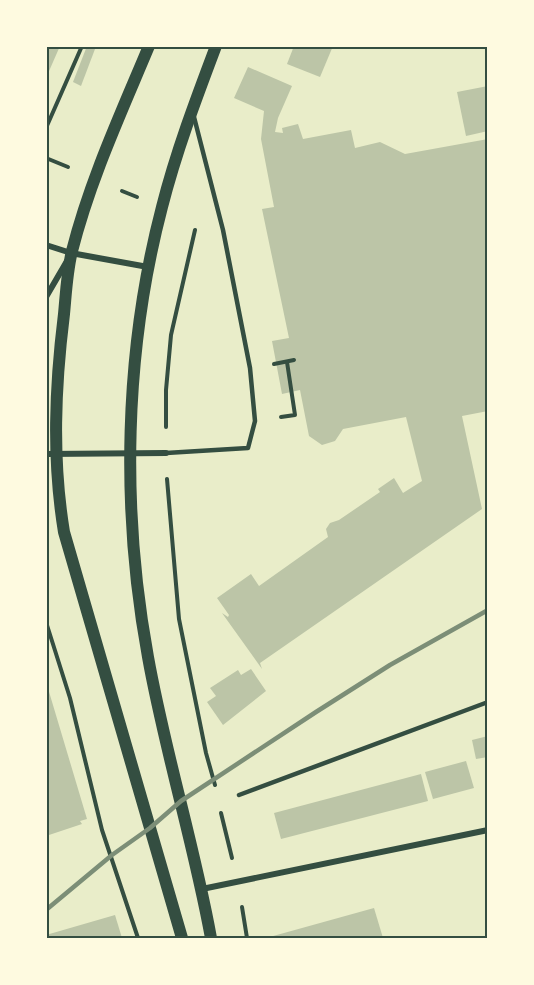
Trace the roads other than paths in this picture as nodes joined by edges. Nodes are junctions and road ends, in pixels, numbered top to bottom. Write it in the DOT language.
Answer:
graph roads {
  1 [pos="150,46"];
  2 [pos="216,46"];
  3 [pos="192,110"];
  4 [pos="46,245"];
  5 [pos="71,253"];
  6 [pos="148,267"];
  7 [pos="46,297"];
  8 [pos="51,453"];
  9 [pos="132,453"];
  10 [pos="166,453"];
  11 [pos="488,702"];
  12 [pos="239,795"];
  13 [pos="488,830"];
  14 [pos="202,890"];
  15 [pos="182,939"];
  16 [pos="211,939"];
  1 -- 5 [label="main road"];
  2 -- 3 [label="main road"];
  3 -- 6 [label="main road"];
  3 -- 10 [label="lane"];
  4 -- 5 [label="street"];
  5 -- 6 [label="street"];
  5 -- 7 [label="street"];
  5 -- 8 [label="main road"];
  6 -- 9 [label="main road"];
  8 -- 9 [label="street"];
  8 -- 15 [label="main road"];
  9 -- 10 [label="street"];
  9 -- 14 [label="main road"];
  11 -- 12 [label="lane"];
  13 -- 14 [label="street"];
  14 -- 16 [label="main road"];
}
